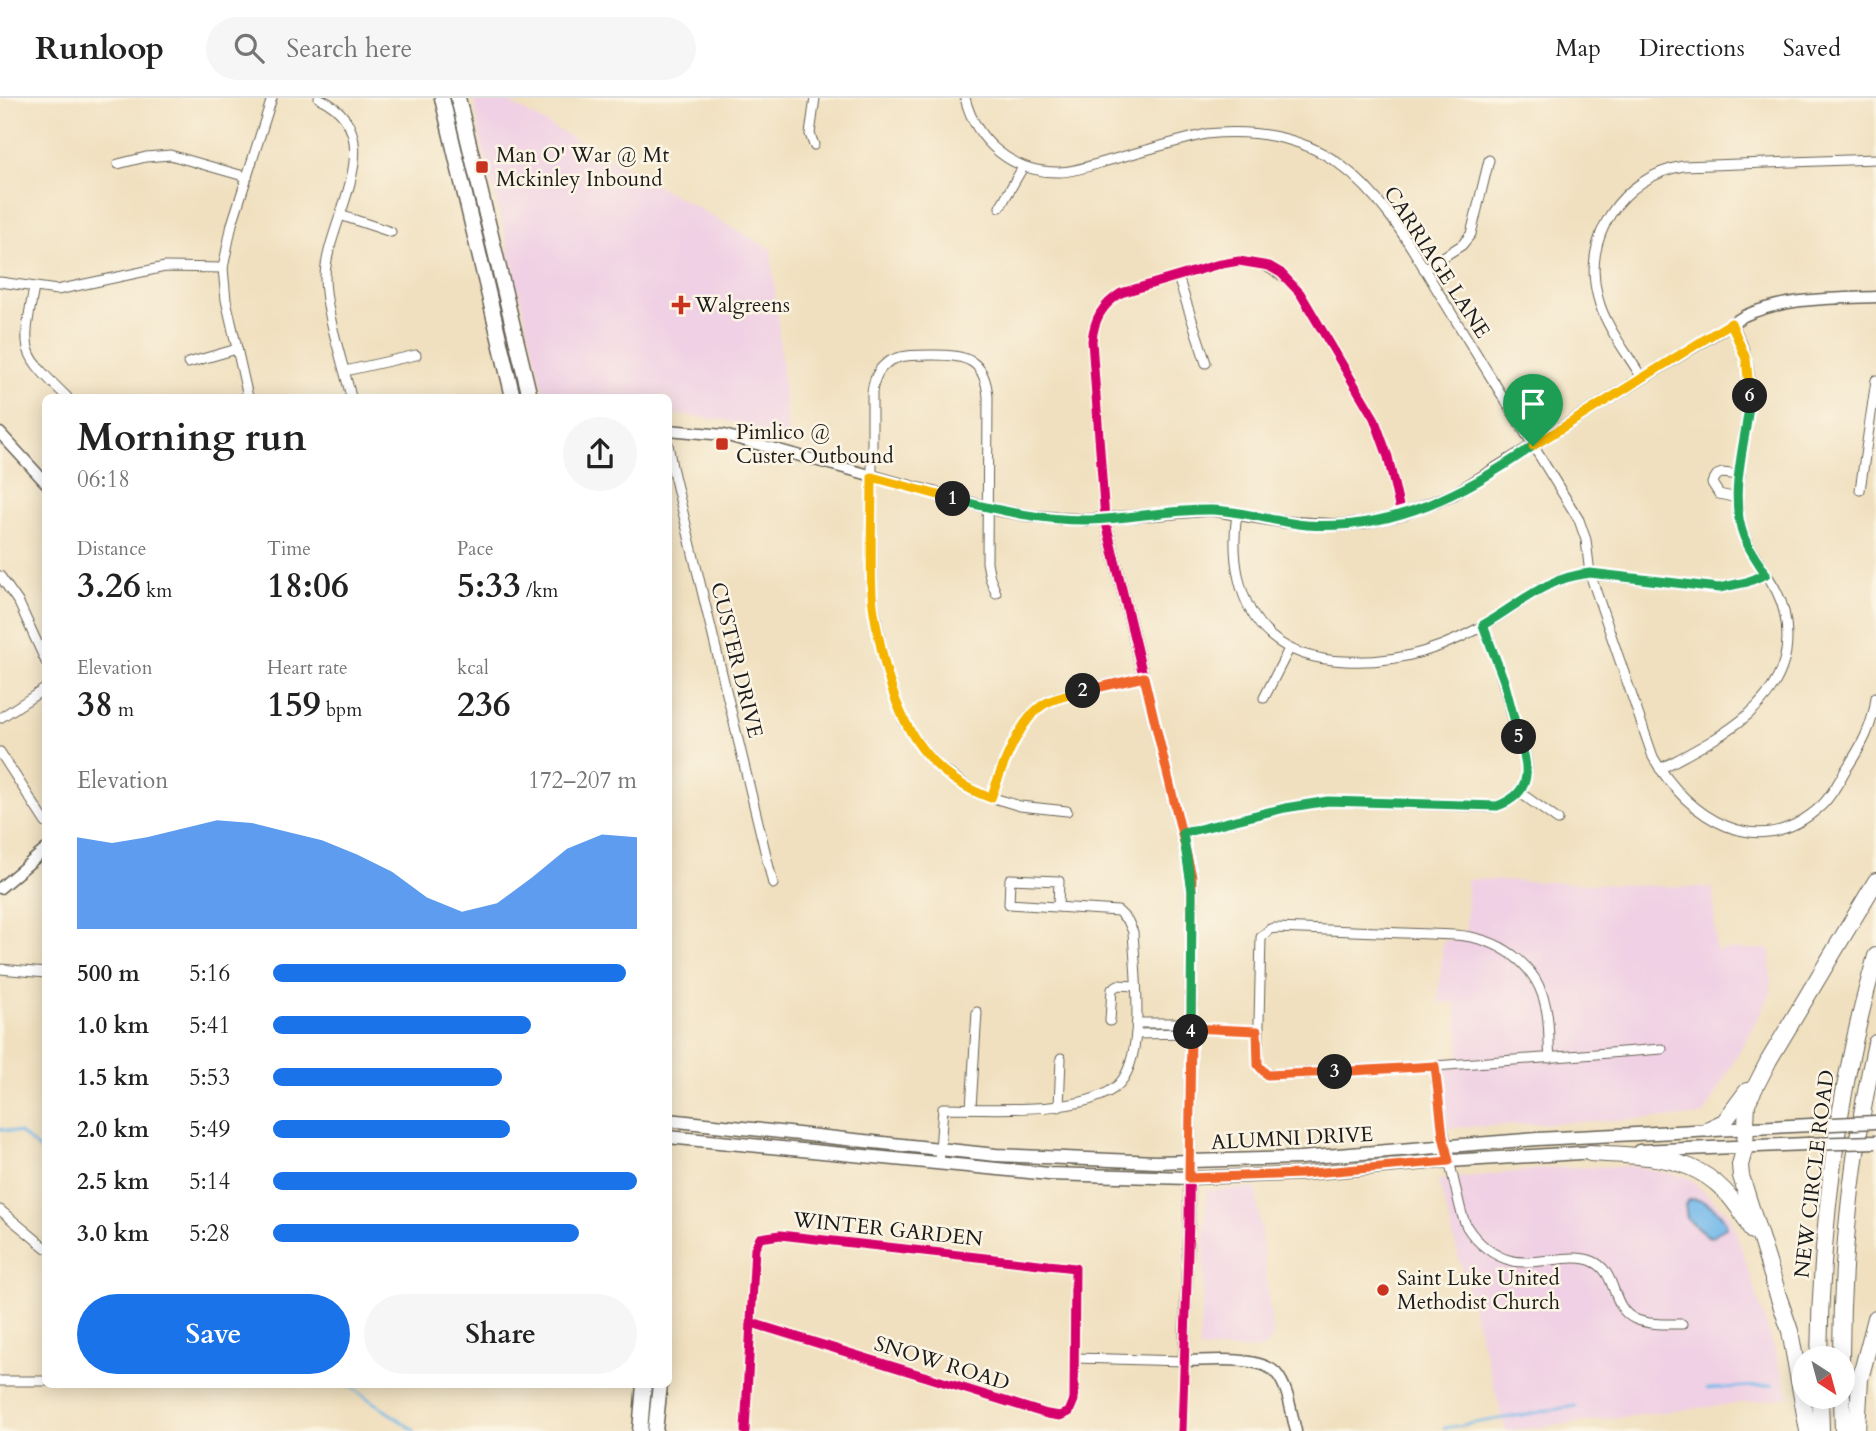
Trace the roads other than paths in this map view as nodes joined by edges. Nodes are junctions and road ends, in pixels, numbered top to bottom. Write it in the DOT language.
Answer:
graph roads {
  1 [pos="272,98"];
  2 [pos="319,98"];
  3 [pos="442,98"];
  4 [pos="458,98"];
  5 [pos="815,98"];
  6 [pos="965,98"];
  7 [pos="814,145"];
  8 [pos="1876,159"];
  9 [pos="1489,160"];
  10 [pos="118,164"];
  11 [pos="1023,167"];
  12 [pos="247,177"];
  13 [pos="1000,207"];
  14 [pos="340,215"];
  15 [pos="391,232"];
  16 [pos="223,268"];
  17 [pos="1424,270"];
  18 [pos="1178,277"];
  19 [pos="0,282"];
  20 [pos="34,288"];
  21 [pos="1876,297"];
  22 [pos="1731,323"];
  23 [pos="237,349"];
  24 [pos="415,355"];
  25 [pos="188,363"];
  26 [pos="1206,363"];
  27 [pos="345,371"];
  28 [pos="1642,377"];
  29 [pos="1876,380"];
  30 [pos="64,394"];
  31 [pos="247,394"];
  32 [pos="350,394"];
  33 [pos="512,394"];
  34 [pos="529,394"];
  35 [pos="672,430"];
  36 [pos="0,433"];
  37 [pos="1533,446"];
  38 [pos="672,467"];
  39 [pos="1740,475"];
  40 [pos="872,477"];
  41 [pos="42,479"];
  42 [pos="1860,490"];
  43 [pos="1737,498"];
  44 [pos="987,507"];
  45 [pos="1237,513"];
  46 [pos="1401,515"];
  47 [pos="1105,519"];
  48 [pos="1590,573"];
  49 [pos="1766,574"];
  50 [pos="0,576"];
  51 [pos="996,593"];
  52 [pos="1483,625"];
  53 [pos="1289,649"];
  54 [pos="42,653"];
  55 [pos="1144,677"];
  56 [pos="42,691"];
  57 [pos="1876,697"];
  58 [pos="1264,698"];
  59 [pos="0,718"];
  60 [pos="0,752"];
  61 [pos="1660,769"];
  62 [pos="1519,792"];
  63 [pos="991,798"];
  64 [pos="1067,811"];
  65 [pos="42,818"];
  66 [pos="1558,820"];
  67 [pos="1183,833"];
  68 [pos="42,852"];
  69 [pos="1876,881"];
  70 [pos="773,884"];
  71 [pos="0,888"];
  72 [pos="1058,906"];
  73 [pos="1876,956"];
  74 [pos="0,969"];
  75 [pos="42,973"];
  76 [pos="1135,986"];
  77 [pos="978,1012"];
  78 [pos="1110,1021"];
  79 [pos="1137,1023"];
  80 [pos="1191,1028"];
  81 [pos="1257,1031"];
  82 [pos="1136,1034"];
  83 [pos="1876,1043"];
  84 [pos="1662,1049"];
  85 [pos="1061,1058"];
  86 [pos="1550,1058"];
  87 [pos="1769,1060"];
  88 [pos="1435,1066"];
  89 [pos="1059,1107"];
  90 [pos="971,1108"];
  91 [pos="672,1120"];
  92 [pos="1876,1122"];
  93 [pos="1744,1127"];
  94 [pos="1709,1129"];
  95 [pos="672,1137"];
  96 [pos="1876,1142"];
  97 [pos="1445,1146"];
  98 [pos="1745,1147"];
  99 [pos="940,1149"];
  100 [pos="1590,1153"];
  101 [pos="1449,1161"];
  102 [pos="1189,1162"];
  103 [pos="939,1164"];
  104 [pos="1189,1178"];
  105 [pos="0,1210"];
  106 [pos="42,1245"];
  107 [pos="1776,1288"];
  108 [pos="1876,1318"];
  109 [pos="752,1322"];
  110 [pos="1682,1324"];
  111 [pos="1819,1346"];
  112 [pos="1841,1346"];
  113 [pos="1075,1358"];
  114 [pos="1184,1361"];
  115 [pos="0,1381"];
  116 [pos="42,1381"];
  117 [pos="644,1388"];
  118 [pos="660,1388"];
  119 [pos="1820,1409"];
  120 [pos="1842,1409"];
  121 [pos="640,1431"];
  122 [pos="655,1431"];
  123 [pos="745,1431"];
  124 [pos="1182,1431"];
  125 [pos="1296,1431"];
  126 [pos="1808,1431"];
  127 [pos="1821,1431"];
  128 [pos="1843,1431"];
  129 [pos="1857,1431"];
  1 -- 12 [label="street"];
  2 -- 14 [label="street"];
  3 -- 33 [label="main road"];
  4 -- 34 [label="main road"];
  5 -- 7 [label="street"];
  6 -- 11 [label="street, CARRIAGE LANE"];
  8 -- 28 [label="street"];
  9 -- 17 [label="street"];
  10 -- 12 [label="street"];
  11 -- 13 [label="street"];
  11 -- 17 [label="street, CARRIAGE LANE"];
  12 -- 16 [label="street"];
  14 -- 15 [label="street"];
  14 -- 27 [label="street"];
  16 -- 20 [label="street"];
  16 -- 23 [label="street"];
  17 -- 37 [label="street, CARRIAGE LANE"];
  18 -- 26 [label="street"];
  18 -- 46 [label="street"];
  18 -- 47 [label="street"];
  19 -- 20 [label="street"];
  20 -- 30 [label="street"];
  21 -- 22 [label="street"];
  22 -- 28 [label="street"];
  22 -- 39 [label="street"];
  23 -- 25 [label="street"];
  23 -- 31 [label="street"];
  24 -- 27 [label="street"];
  27 -- 32 [label="street"];
  28 -- 37 [label="street"];
  29 -- 42 [label="street"];
  35 -- 40 [label="street"];
  36 -- 41 [label="street"];
  37 -- 46 [label="street"];
  37 -- 48 [label="street, CARRIAGE LANE"];
  38 -- 70 [label="street, CUSTER DRIVE"];
  39 -- 43 [label="street"];
  39 -- 43 [label="street"];
  40 -- 44 [label="street"];
  40 -- 44 [label="street"];
  40 -- 63 [label="street"];
  43 -- 49 [label="street"];
  44 -- 47 [label="street"];
  44 -- 51 [label="street"];
  45 -- 46 [label="street"];
  45 -- 47 [label="street"];
  45 -- 53 [label="street"];
  47 -- 55 [label="street"];
  48 -- 49 [label="street"];
  48 -- 52 [label="street"];
  48 -- 61 [label="street, CARRIAGE LANE"];
  49 -- 61 [label="street"];
  50 -- 54 [label="street"];
  52 -- 53 [label="street"];
  52 -- 62 [label="street"];
  53 -- 58 [label="street"];
  55 -- 63 [label="street"];
  55 -- 67 [label="street"];
  56 -- 59 [label="street"];
  57 -- 61 [label="street, CARRIAGE LANE"];
  60 -- 65 [label="street"];
  62 -- 66 [label="street"];
  62 -- 67 [label="street"];
  63 -- 64 [label="street"];
  67 -- 80 [label="street"];
  68 -- 71 [label="street"];
  69 -- 87 [label="highway"];
  72 -- 72 [label="street"];
  72 -- 76 [label="street"];
  73 -- 111 [label="highway, NEW CIRCLE ROAD"];
  74 -- 75 [label="street"];
  76 -- 78 [label="street"];
  76 -- 79 [label="street"];
  77 -- 90 [label="street"];
  79 -- 80 [label="street"];
  79 -- 82 [label="street"];
  80 -- 81 [label="street"];
  80 -- 82 [label="street"];
  80 -- 102 [label="street"];
  81 -- 86 [label="street"];
  81 -- 88 [label="street"];
  82 -- 89 [label="street"];
  83 -- 112 [label="highway, NEW CIRCLE ROAD"];
  84 -- 86 [label="street"];
  85 -- 89 [label="street"];
  86 -- 88 [label="street"];
  87 -- 93 [label="highway"];
  87 -- 94 [label="highway"];
  88 -- 97 [label="street"];
  89 -- 90 [label="street"];
  90 -- 99 [label="street"];
  91 -- 99 [label="main road, ALUMNI DRIVE"];
  92 -- 93 [label="main road, ALUMNI DRIVE, bridge"];
  93 -- 94 [label="main road, ALUMNI DRIVE"];
  93 -- 98 [label="highway"];
  94 -- 97 [label="main road, ALUMNI DRIVE"];
  95 -- 103 [label="main road, ALUMNI DRIVE"];
  96 -- 98 [label="main road, ALUMNI DRIVE, bridge"];
  97 -- 101 [label="street"];
  97 -- 102 [label="main road, ALUMNI DRIVE"];
  98 -- 100 [label="main road, ALUMNI DRIVE"];
  98 -- 107 [label="highway"];
  99 -- 102 [label="main road, ALUMNI DRIVE"];
  99 -- 103 [label="street"];
  100 -- 101 [label="main road, ALUMNI DRIVE"];
  100 -- 107 [label="highway"];
  101 -- 104 [label="main road, ALUMNI DRIVE"];
  101 -- 110 [label="street"];
  102 -- 104 [label="street"];
  103 -- 104 [label="main road, ALUMNI DRIVE"];
  104 -- 114 [label="street"];
  105 -- 106 [label="street"];
  107 -- 126 [label="highway"];
  108 -- 129 [label="highway"];
  109 -- 113 [label="street, SNOW ROAD"];
  109 -- 113 [label="street, WINTER GARDEN"];
  109 -- 123 [label="street, WINTER GARDEN"];
  113 -- 114 [label="street"];
  114 -- 124 [label="street"];
  114 -- 125 [label="street"];
  115 -- 116 [label="street"];
  117 -- 121 [label="main road"];
  118 -- 122 [label="main road"];
  119 -- 127 [label="highway"];
  120 -- 128 [label="highway"];
}
